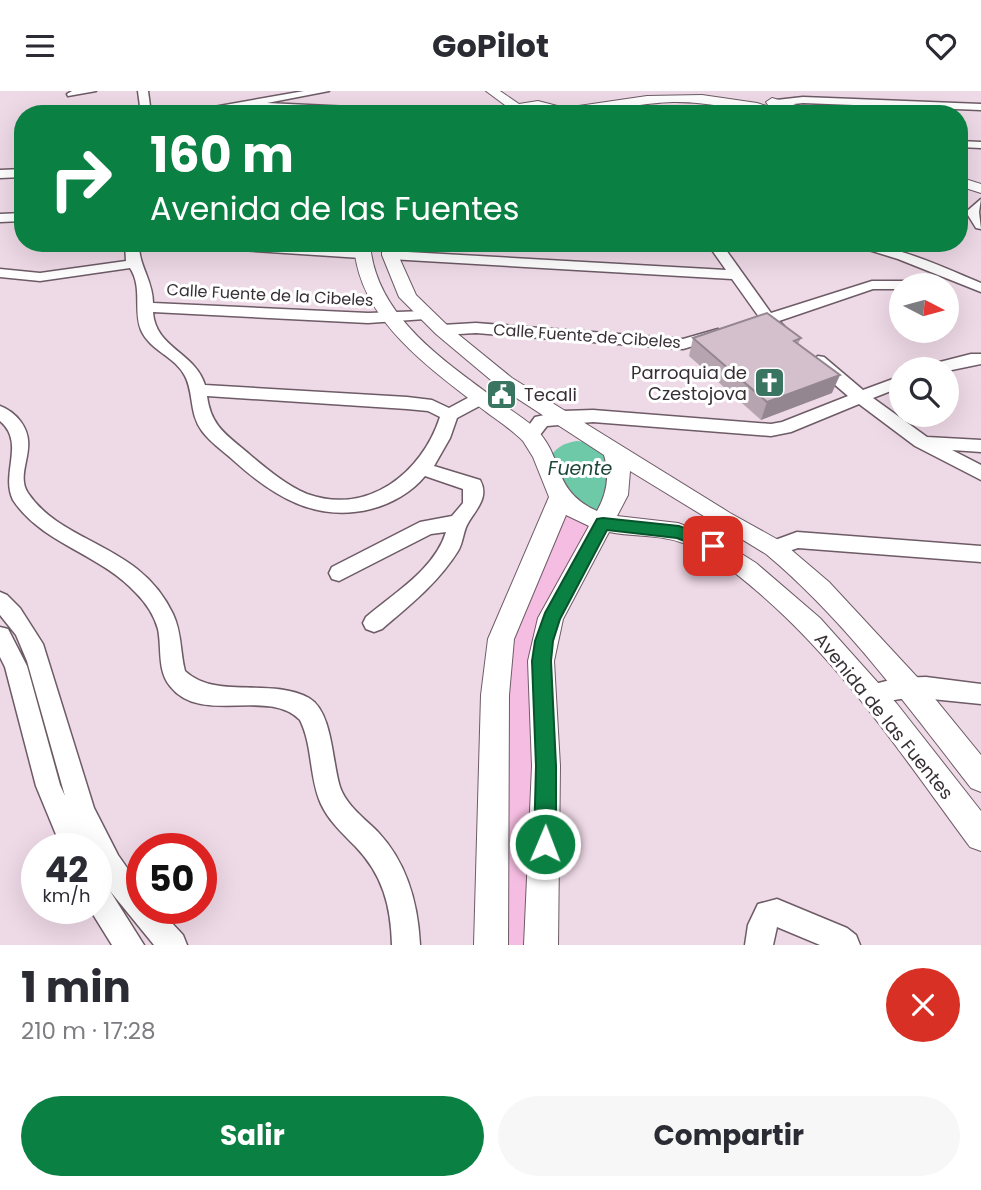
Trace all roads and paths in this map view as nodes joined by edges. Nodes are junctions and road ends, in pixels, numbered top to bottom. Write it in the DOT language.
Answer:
graph roads {
  1 [pos="91,91"];
  2 [pos="324,91"];
  3 [pos="492,91"];
  4 [pos="515,91"];
  5 [pos="641,91"];
  6 [pos="681,91"];
  7 [pos="72,94"];
  8 [pos="702,94"];
  9 [pos="535,104"];
  10 [pos="239,105"];
  11 [pos="507,105"];
  12 [pos="532,105"];
  13 [pos="539,105"];
  14 [pos="588,105"];
  15 [pos="600,105"];
  16 [pos="752,105"];
  17 [pos="789,105"];
  18 [pos="930,105"];
  19 [pos="975,193"];
  20 [pos="981,225"];
  21 [pos="132,252"];
  22 [pos="362,252"];
  23 [pos="391,252"];
  24 [pos="430,252"];
  25 [pos="721,252"];
  26 [pos="888,252"];
  27 [pos="132,264"];
  28 [pos="0,273"];
  29 [pos="738,275"];
  30 [pos="889,285"];
  31 [pos="959,286"];
  32 [pos="980,287"];
  33 [pos="146,307"];
  34 [pos="392,318"];
  35 [pos="768,320"];
  36 [pos="433,323"];
  37 [pos="788,336"];
  38 [pos="809,353"];
  39 [pos="981,359"];
  40 [pos="959,362"];
  41 [pos="889,386"];
  42 [pos="198,390"];
  43 [pos="860,397"];
  44 [pos="481,398"];
  45 [pos="0,412"];
  46 [pos="449,415"];
  47 [pos="563,417"];
  48 [pos="530,436"];
  49 [pos="921,442"];
  50 [pos="981,446"];
  51 [pos="613,449"];
  52 [pos="423,469"];
  53 [pos="981,473"];
  54 [pos="559,499"];
  55 [pos="458,523"];
  56 [pos="603,524"];
  57 [pos="774,548"];
  58 [pos="981,554"];
  59 [pos="339,573"];
  60 [pos="0,601"];
  61 [pos="374,623"];
  62 [pos="0,636"];
  63 [pos="908,686"];
  64 [pos="871,694"];
  65 [pos="981,694"];
  66 [pos="981,778"];
  67 [pos="68,833"];
  68 [pos="981,836"];
  69 [pos="112,922"];
  70 [pos="130,945"];
  71 [pos="173,945"];
  72 [pos="406,945"];
  73 [pos="491,945"];
  74 [pos="541,945"];
  75 [pos="760,945"];
  76 [pos="846,945"];
  1 -- 7 [label="street"];
  2 -- 10 [label="street"];
  3 -- 11 [label="main road"];
  4 -- 9 [label="main road"];
  5 -- 14 [label="main road"];
  6 -- 8 [label="main road"];
  8 -- 15 [label="main road"];
  8 -- 16 [label="main road"];
  9 -- 12 [label="main road"];
  9 -- 13 [label="main road"];
  17 -- 18 [label="street"];
  19 -- 20 [label="street"];
  21 -- 27 [label="street"];
  22 -- 34 [label="main road"];
  23 -- 36 [label="main road, Avenida de las Fuentes"];
  24 -- 29 [label="street"];
  25 -- 29 [label="street"];
  26 -- 32 [label="street"];
  27 -- 28 [label="street"];
  27 -- 33 [label="street"];
  29 -- 35 [label="street"];
  30 -- 35 [label="street, Calle Fuente de Cibeles"];
  31 -- 32 [label="street"];
  33 -- 34 [label="street, Calle Fuente de la Cibeles"];
  33 -- 42 [label="street"];
  34 -- 36 [label="street, Calle Fuente de la Cibeles"];
  34 -- 44 [label="main road"];
  35 -- 36 [label="street, Calle Fuente de Cibeles"];
  35 -- 37 [label="street"];
  36 -- 47 [label="main road, Avenida de las Fuentes"];
  38 -- 43 [label="street"];
  39 -- 40 [label="street"];
  41 -- 43 [label="street"];
  42 -- 46 [label="street"];
  42 -- 52 [label="street"];
  43 -- 47 [label="street"];
  43 -- 49 [label="street"];
  44 -- 46 [label="street"];
  44 -- 48 [label="main road"];
  45 -- 72 [label="street"];
  46 -- 52 [label="street"];
  47 -- 48 [label="street"];
  47 -- 51 [label="main road, Avenida de las Fuentes"];
  48 -- 54 [label="main road"];
  49 -- 50 [label="street"];
  49 -- 53 [label="street"];
  51 -- 56 [label="main road"];
  51 -- 57 [label="main road, Avenida de las Fuentes"];
  52 -- 55 [label="street"];
  54 -- 56 [label="main road, Avenida de las Fuentes"];
  54 -- 73 [label="main road"];
  55 -- 59 [label="street"];
  55 -- 61 [label="street"];
  56 -- 64 [label="main road, Avenida de las Fuentes"];
  56 -- 74 [label="main road"];
  57 -- 58 [label="street"];
  57 -- 63 [label="main road, Avenida de las Fuentes"];
  60 -- 71 [label="street"];
  62 -- 67 [label="street"];
  63 -- 64 [label="street"];
  63 -- 65 [label="street"];
  63 -- 66 [label="main road, Avenida de las Fuentes"];
  64 -- 68 [label="main road, Avenida de las Fuentes"];
  69 -- 70 [label="street"];
  75 -- 76 [label="street"];
}
